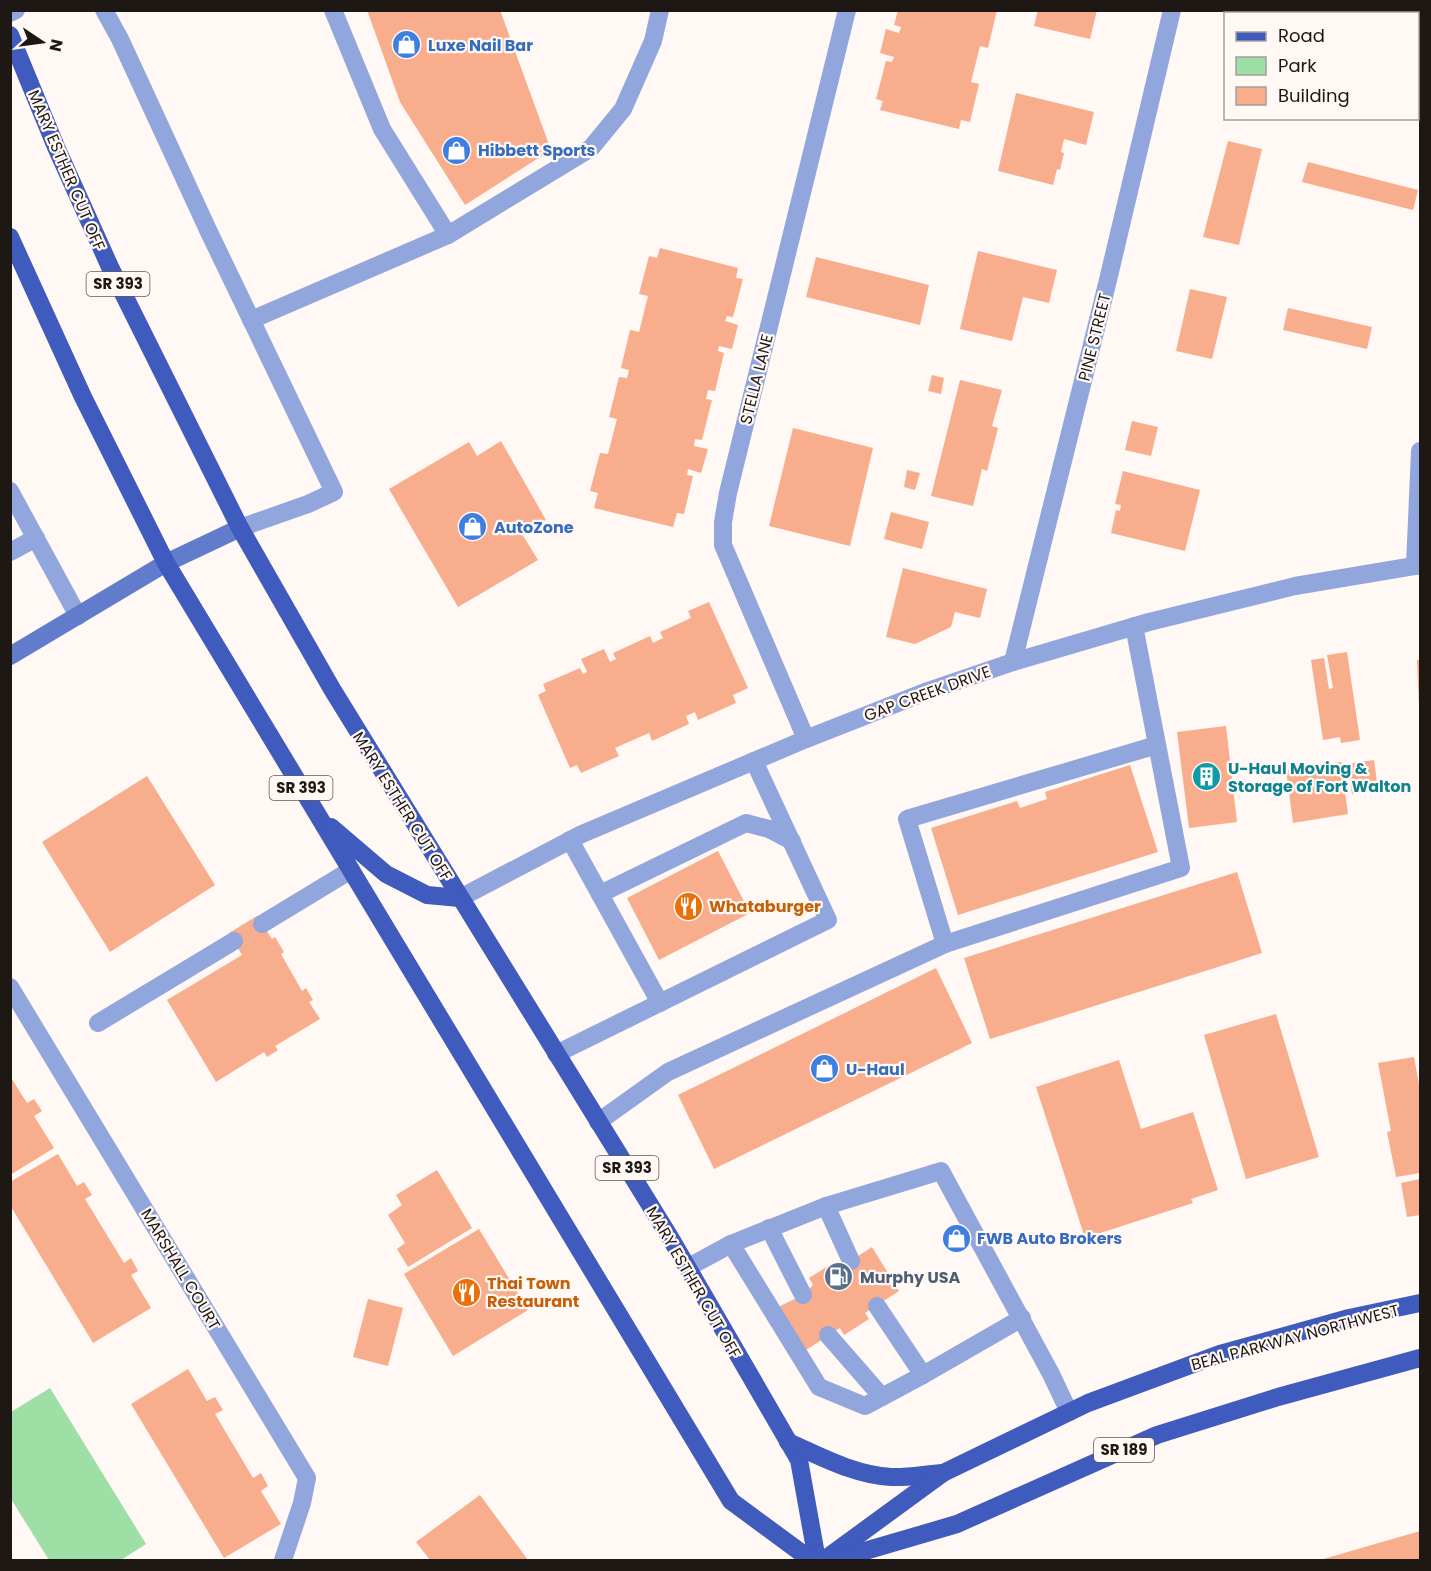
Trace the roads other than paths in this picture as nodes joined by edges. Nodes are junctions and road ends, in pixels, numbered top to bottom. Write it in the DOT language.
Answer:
graph roads {
  1 [pos="16,10"];
  2 [pos="104,10"];
  3 [pos="333,10"];
  4 [pos="660,10"];
  5 [pos="847,10"];
  6 [pos="1172,10"];
  7 [pos="10,13"];
  8 [pos="10,34"];
  9 [pos="448,235"];
  10 [pos="10,237"];
  11 [pos="251,320"];
  12 [pos="1420,451"];
  13 [pos="10,491"];
  14 [pos="240,528"];
  15 [pos="36,538"];
  16 [pos="10,552"];
  17 [pos="166,563"];
  18 [pos="1418,566"];
  19 [pos="78,616"];
  20 [pos="1134,626"];
  21 [pos="10,656"];
  22 [pos="1012,662"];
  23 [pos="806,739"];
  24 [pos="1157,745"];
  25 [pos="754,761"];
  26 [pos="318,816"];
  27 [pos="570,840"];
  28 [pos="792,841"];
  29 [pos="351,870"];
  30 [pos="600,894"];
  31 [pos="460,898"];
  32 [pos="262,924"];
  33 [pos="234,941"];
  34 [pos="945,944"];
  35 [pos="10,987"];
  36 [pos="660,1003"];
  37 [pos="98,1023"];
  38 [pos="556,1054"];
  39 [pos="598,1122"];
  40 [pos="826,1206"];
  41 [pos="770,1228"];
  42 [pos="730,1244"];
  43 [pos="851,1261"];
  44 [pos="687,1268"];
  45 [pos="803,1295"];
  46 [pos="1420,1303"];
  47 [pos="877,1306"];
  48 [pos="1022,1318"];
  49 [pos="828,1335"];
  50 [pos="1420,1358"];
  51 [pos="923,1375"];
  52 [pos="882,1397"];
  53 [pos="1069,1412"];
  54 [pos="788,1442"];
  55 [pos="943,1473"];
  56 [pos="283,1560"];
  57 [pos="812,1560"];
  58 [pos="817,1560"];
  59 [pos="824,1560"];
  60 [pos="834,1560"];
  1 -- 7 [label="street"];
  2 -- 11 [label="street"];
  3 -- 9 [label="street"];
  4 -- 9 [label="street"];
  5 -- 23 [label="street, STELLA LANE"];
  6 -- 22 [label="street, PINE STREET"];
  8 -- 14 [label="main road, MARY ESTHER CUT OFF / SR 393"];
  9 -- 11 [label="street"];
  10 -- 17 [label="main road, SR 393"];
  11 -- 14 [label="street"];
  12 -- 18 [label="street"];
  13 -- 15 [label="street"];
  14 -- 17 [label="street"];
  14 -- 31 [label="main road, MARY ESTHER CUT OFF / SR 393"];
  15 -- 16 [label="street"];
  15 -- 19 [label="street"];
  17 -- 19 [label="street"];
  17 -- 26 [label="main road, SR 393"];
  18 -- 20 [label="street, GAP CREEK DRIVE"];
  19 -- 21 [label="street"];
  20 -- 22 [label="street, GAP CREEK DRIVE"];
  20 -- 24 [label="street"];
  22 -- 23 [label="street, GAP CREEK DRIVE"];
  23 -- 25 [label="street, GAP CREEK DRIVE"];
  24 -- 34 [label="street"];
  24 -- 34 [label="street"];
  25 -- 27 [label="street, GAP CREEK DRIVE"];
  25 -- 28 [label="street"];
  26 -- 29 [label="main road, SR 393"];
  26 -- 31 [label="main road"];
  27 -- 30 [label="street"];
  27 -- 31 [label="street, GAP CREEK DRIVE"];
  28 -- 30 [label="street"];
  28 -- 36 [label="street"];
  29 -- 32 [label="street"];
  29 -- 57 [label="main road, SR 393"];
  30 -- 36 [label="street"];
  31 -- 38 [label="main road, MARY ESTHER CUT OFF / SR 393"];
  33 -- 37 [label="street"];
  34 -- 39 [label="street"];
  35 -- 56 [label="street, MARSHALL COURT"];
  36 -- 38 [label="street"];
  38 -- 39 [label="main road, MARY ESTHER CUT OFF / SR 393"];
  39 -- 44 [label="main road, MARY ESTHER CUT OFF / SR 393"];
  40 -- 41 [label="street"];
  40 -- 43 [label="street"];
  40 -- 48 [label="street"];
  41 -- 42 [label="street"];
  41 -- 45 [label="street"];
  42 -- 44 [label="street"];
  42 -- 52 [label="street"];
  44 -- 54 [label="main road, MARY ESTHER CUT OFF / SR 393"];
  46 -- 53 [label="main road, BEAL PARKWAY NORTHWEST"];
  47 -- 51 [label="street"];
  48 -- 51 [label="street"];
  48 -- 53 [label="street"];
  49 -- 52 [label="street"];
  50 -- 60 [label="main road, SR 189"];
  51 -- 52 [label="street"];
  53 -- 55 [label="main road, BEAL PARKWAY NORTHWEST"];
  54 -- 55 [label="main road"];
  54 -- 58 [label="main road, MARY ESTHER CUT OFF / SR 393"];
  55 -- 59 [label="main road, BEAL PARKWAY NORTHWEST"];
}
